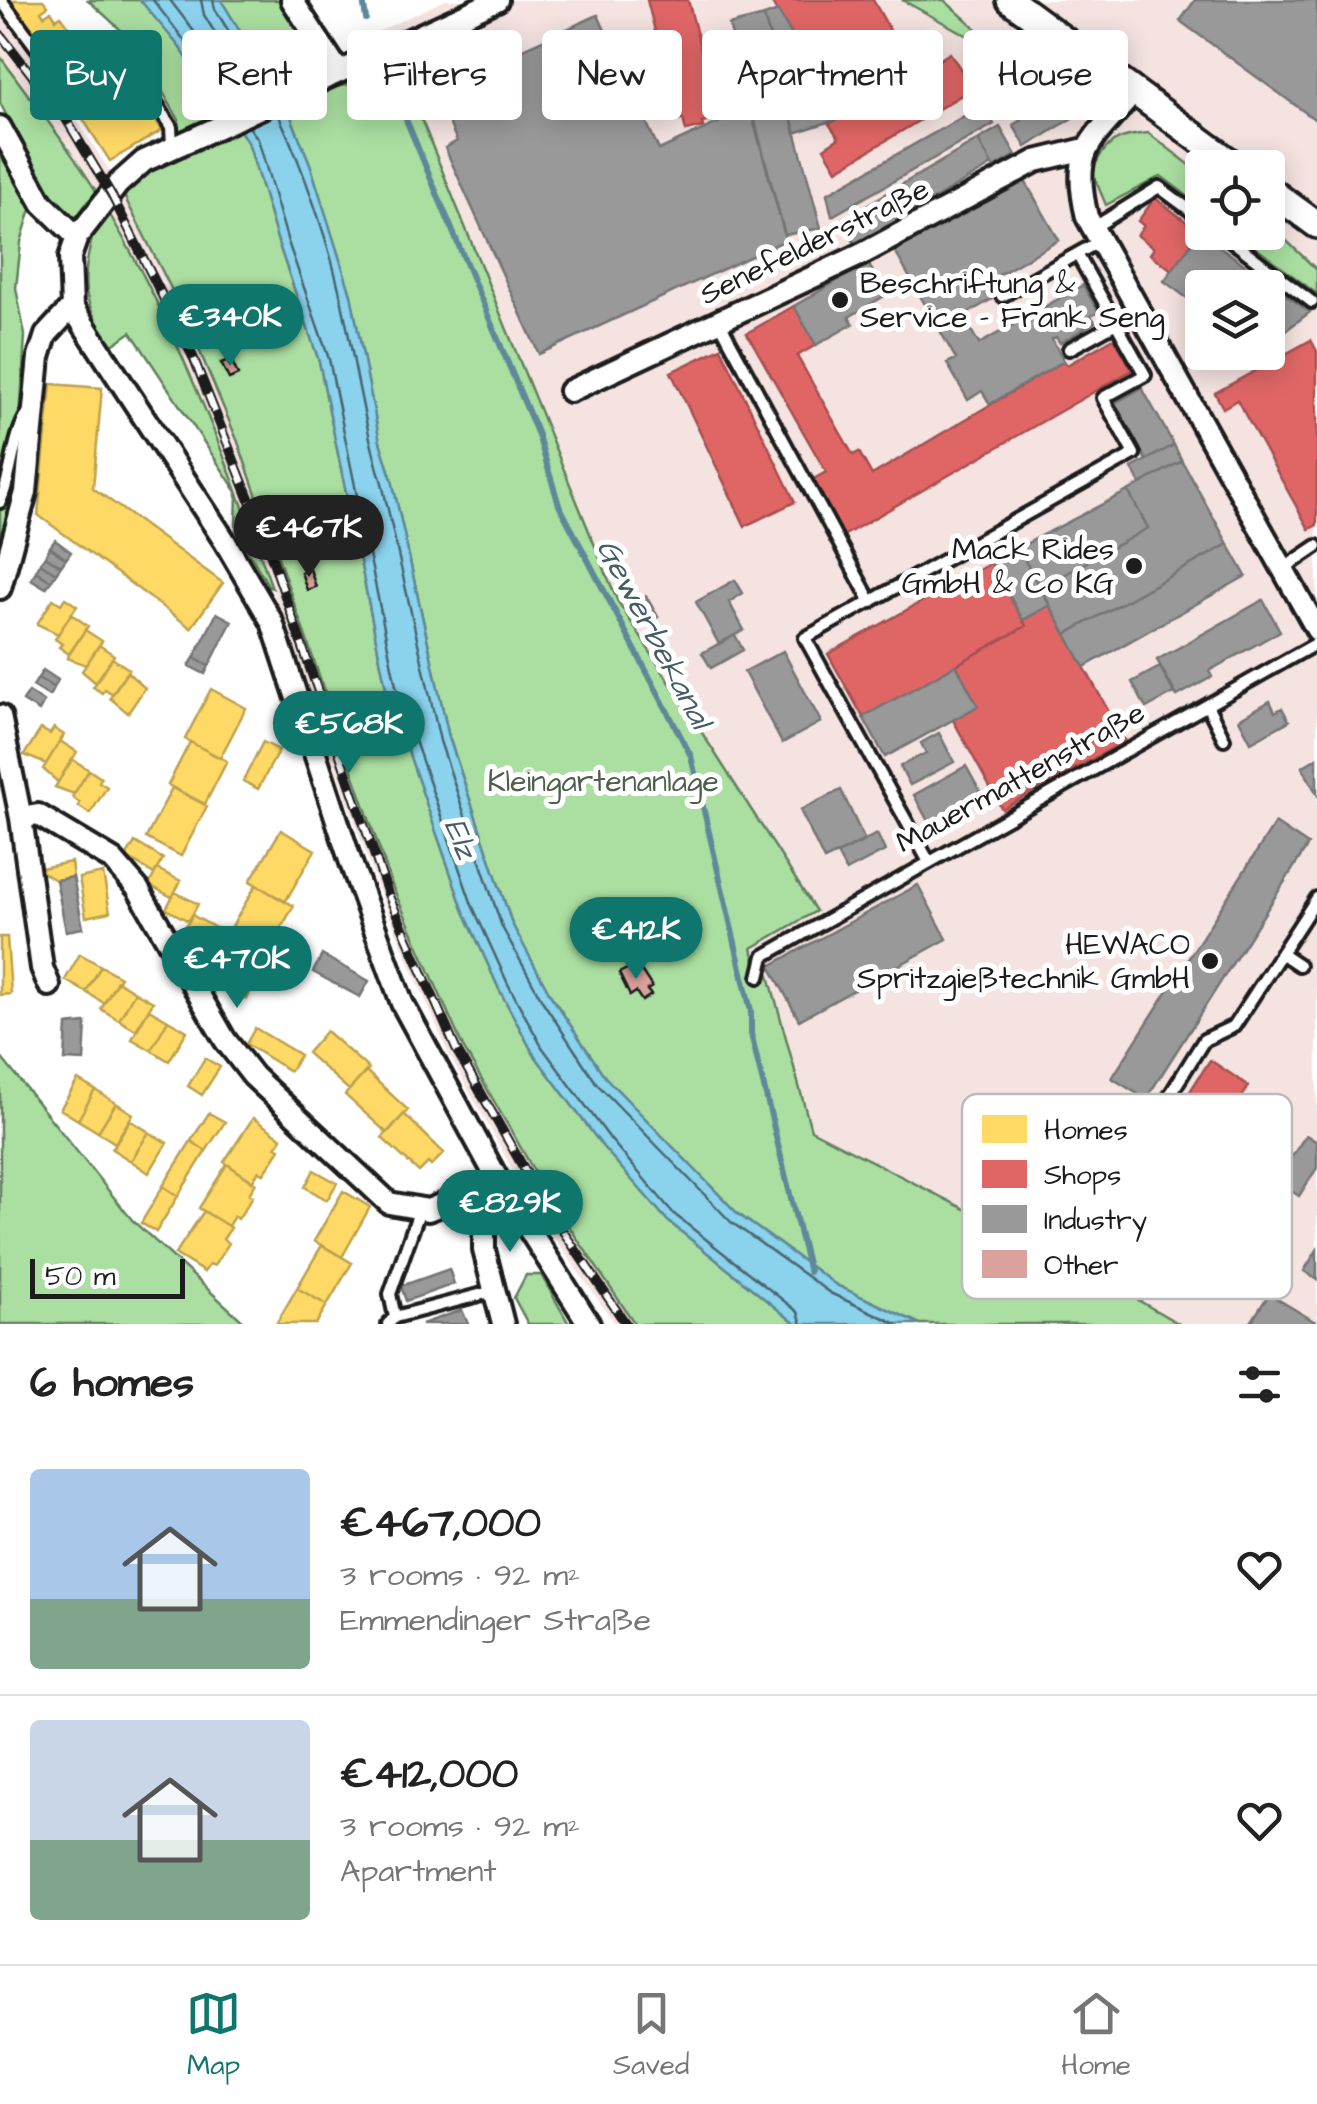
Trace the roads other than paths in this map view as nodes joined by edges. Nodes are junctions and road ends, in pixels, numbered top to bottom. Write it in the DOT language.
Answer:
graph roads {
  1 [pos="1,0"];
  2 [pos="292,0"];
  3 [pos="497,0"];
  4 [pos="1010,0"];
  5 [pos="466,7"];
  6 [pos="339,72"];
  7 [pos="1134,92"];
  8 [pos="0,127"];
  9 [pos="176,144"];
  10 [pos="1085,149"];
  11 [pos="1213,150"];
  12 [pos="1285,201"];
  13 [pos="1185,207"];
  14 [pos="1317,225"];
  15 [pos="1097,234"];
  16 [pos="77,237"];
  17 [pos="1244,250"];
  18 [pos="1078,254"];
  19 [pos="1002,296"];
  20 [pos="1312,302"];
  21 [pos="72,307"];
  22 [pos="720,321"];
  23 [pos="1116,323"];
  24 [pos="1069,349"];
  25 [pos="570,391"];
  26 [pos="34,404"];
  27 [pos="0,502"];
  28 [pos="1317,546"];
  29 [pos="1282,570"];
  30 [pos="0,588"];
  31 [pos="870,602"];
  32 [pos="1317,630"];
  33 [pos="1317,643"];
  34 [pos="1208,707"];
  35 [pos="0,716"];
  36 [pos="1224,739"];
  37 [pos="21,818"];
  38 [pos="930,862"];
  39 [pos="1302,894"];
  40 [pos="1316,900"];
  41 [pos="1281,953"];
  42 [pos="1299,965"];
  43 [pos="760,973"];
  44 [pos="49,985"];
  45 [pos="1171,1094"];
  46 [pos="499,1182"];
  47 [pos="420,1209"];
  48 [pos="494,1292"];
  49 [pos="392,1320"];
  50 [pos="503,1324"];
  51 [pos="589,1324"];
  1 -- 9 [label="lane"];
  2 -- 6 [label="street"];
  3 -- 5 [label="street"];
  4 -- 7 [label="street"];
  5 -- 6 [label="street"];
  6 -- 9 [label="street"];
  7 -- 10 [label="street"];
  7 -- 11 [label="street"];
  8 -- 16 [label="street"];
  9 -- 16 [label="street"];
  10 -- 15 [label="street"];
  10 -- 22 [label="street, Senefelderstraße"];
  12 -- 14 [label="street"];
  13 -- 15 [label="lane"];
  15 -- 18 [label="lane"];
  15 -- 29 [label="street"];
  16 -- 21 [label="street"];
  17 -- 20 [label="lane"];
  18 -- 19 [label="lane"];
  18 -- 23 [label="lane"];
  21 -- 26 [label="street"];
  21 -- 46 [label="street"];
  22 -- 25 [label="street, Senefelderstraße"];
  22 -- 31 [label="lane"];
  23 -- 24 [label="lane"];
  23 -- 31 [label="lane"];
  26 -- 27 [label="lane"];
  26 -- 30 [label="street"];
  28 -- 29 [label="lane"];
  29 -- 32 [label="street"];
  31 -- 38 [label="lane"];
  33 -- 34 [label="lane, Mauermattenstraße"];
  34 -- 36 [label="lane"];
  34 -- 38 [label="lane, Mauermattenstraße"];
  35 -- 37 [label="street"];
  37 -- 44 [label="street"];
  37 -- 47 [label="street"];
  38 -- 43 [label="lane, Mauermattenstraße"];
  39 -- 40 [label="lane"];
  40 -- 41 [label="lane"];
  41 -- 42 [label="lane"];
  41 -- 45 [label="lane"];
  46 -- 47 [label="street"];
  46 -- 48 [label="street"];
  46 -- 51 [label="street"];
  47 -- 49 [label="lane"];
  48 -- 49 [label="lane"];
  48 -- 50 [label="street"];
}
